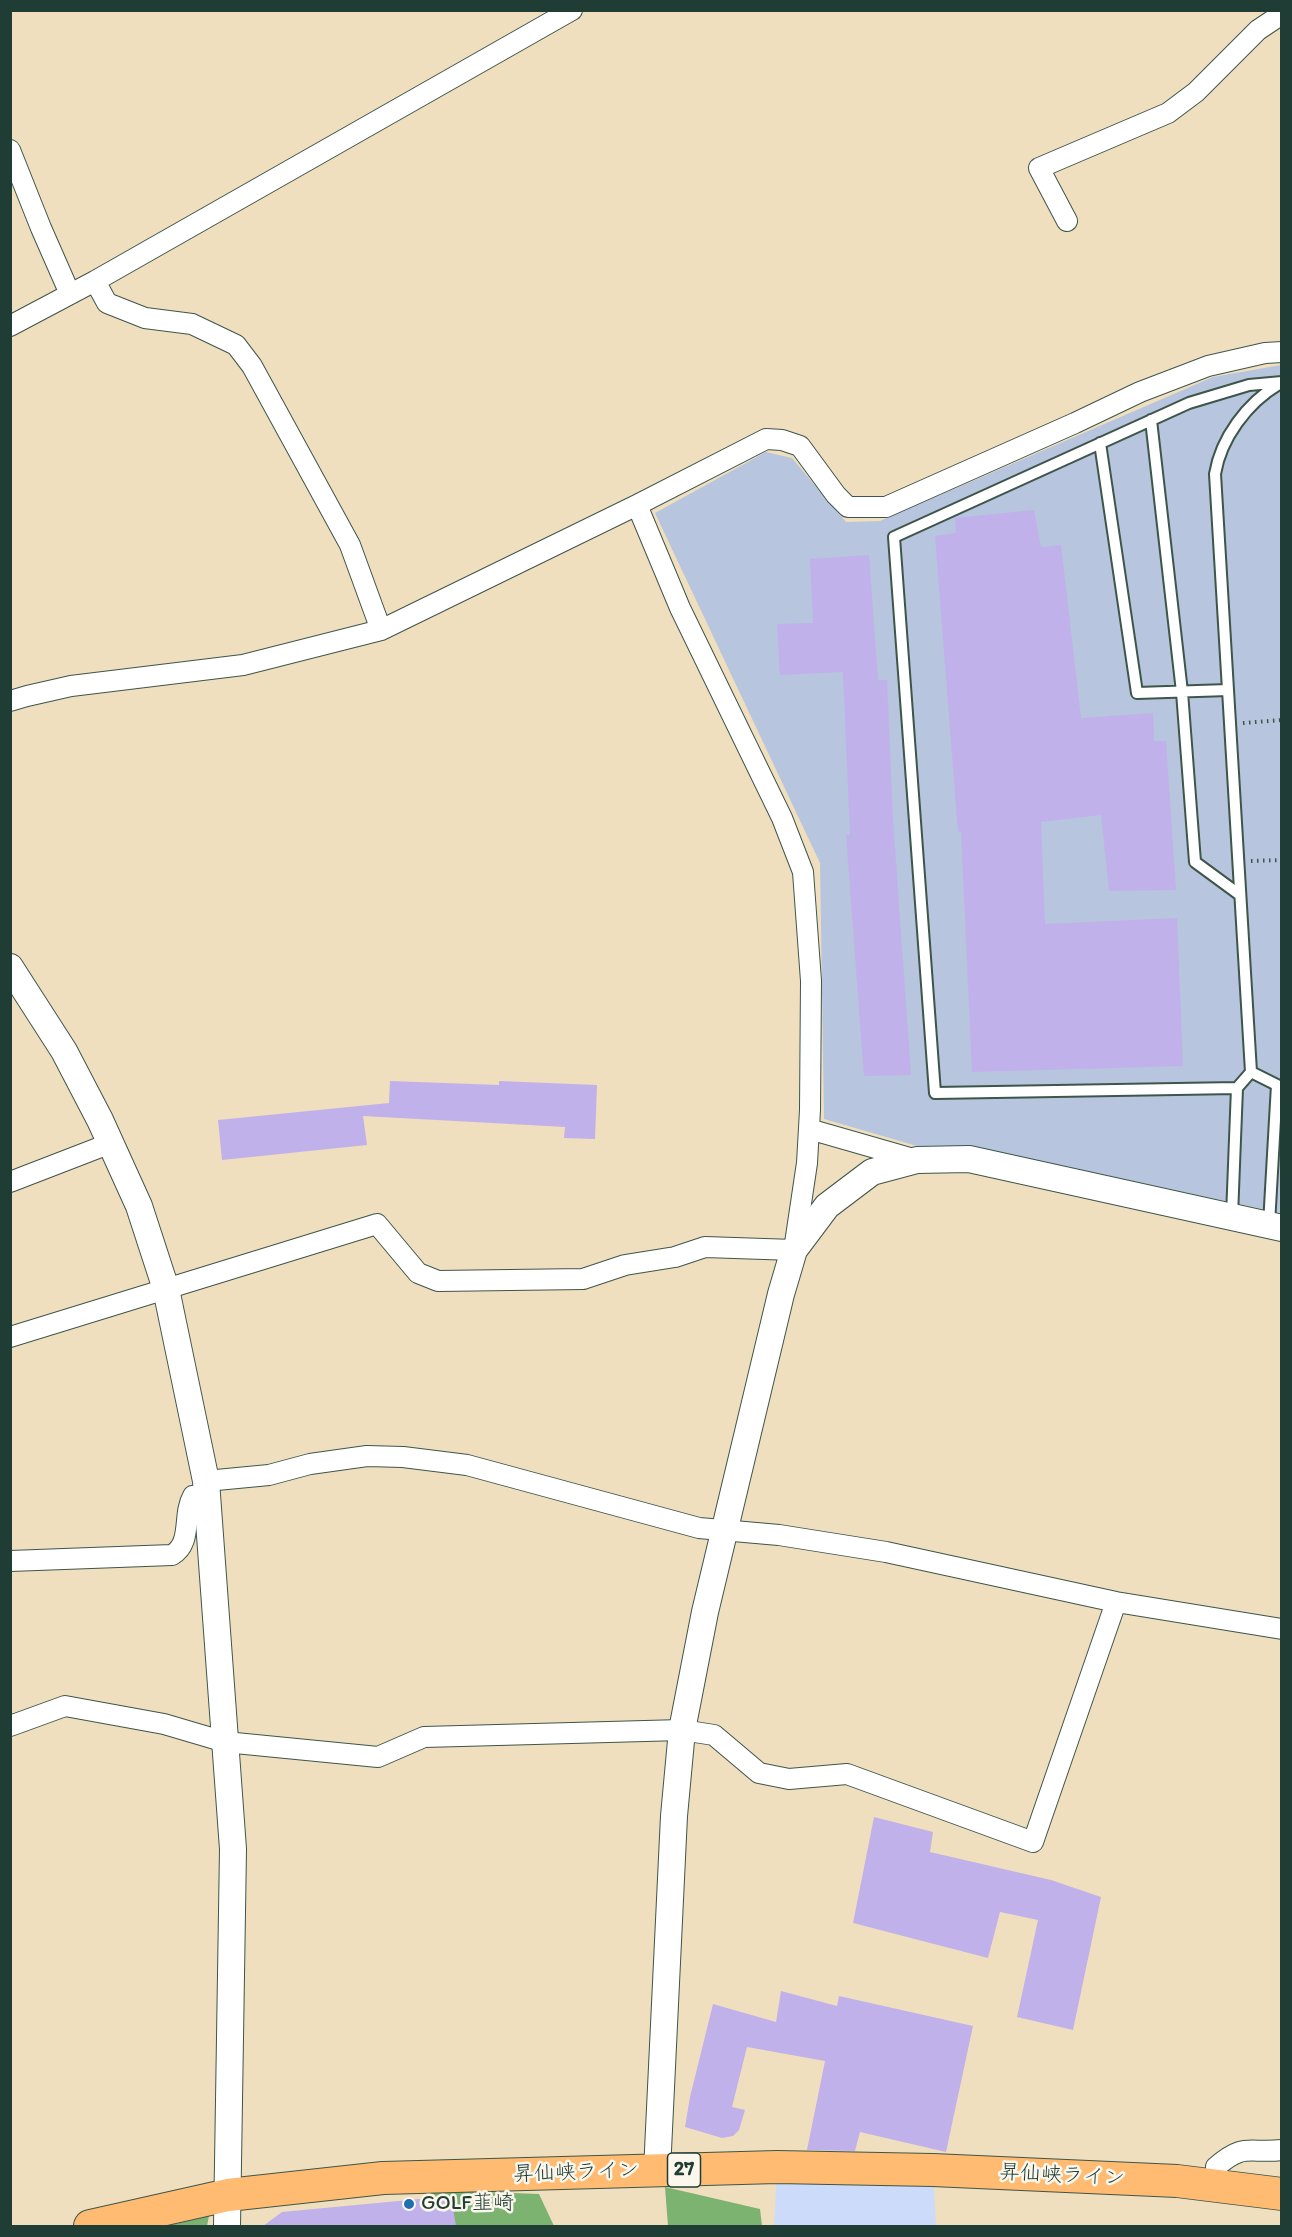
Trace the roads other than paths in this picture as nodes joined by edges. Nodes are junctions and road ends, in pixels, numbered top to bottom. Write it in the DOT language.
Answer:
graph roads {
  1 [pos="572,10"];
  2 [pos="1281,14"];
  3 [pos="10,150"];
  4 [pos="1067,221"];
  5 [pos="95,281"];
  6 [pos="70,294"];
  7 [pos="10,326"];
  8 [pos="1281,352"];
  9 [pos="1281,382"];
  10 [pos="1151,420"];
  11 [pos="1100,443"];
  12 [pos="637,505"];
  13 [pos="381,630"];
  14 [pos="1228,690"];
  15 [pos="1182,692"];
  16 [pos="10,701"];
  17 [pos="1240,895"];
  18 [pos="10,967"];
  19 [pos="1251,1072"];
  20 [pos="1237,1088"];
  21 [pos="809,1129"];
  22 [pos="111,1143"];
  23 [pos="916,1160"];
  24 [pos="10,1182"];
  25 [pos="1232,1217"];
  26 [pos="1275,1226"];
  27 [pos="794,1251"];
  28 [pos="166,1288"];
  29 [pos="10,1337"];
  30 [pos="207,1488"];
  31 [pos="725,1530"];
  32 [pos="10,1561"];
  33 [pos="1116,1602"];
  34 [pos="1281,1629"];
  35 [pos="10,1726"];
  36 [pos="682,1731"];
  37 [pos="225,1742"];
  38 [pos="1281,2150"];
  39 [pos="657,2171"];
  40 [pos="1216,2185"];
  41 [pos="1281,2194"];
  42 [pos="228,2195"];
  43 [pos="90,2226"];
  44 [pos="227,2226"];
  1 -- 5 [label="street"];
  2 -- 4 [label="street"];
  3 -- 6 [label="street"];
  5 -- 6 [label="street"];
  5 -- 13 [label="street"];
  6 -- 7 [label="street"];
  8 -- 12 [label="street"];
  9 -- 10 [label="lane"];
  9 -- 14 [label="lane"];
  10 -- 11 [label="lane"];
  10 -- 15 [label="lane"];
  11 -- 15 [label="lane"];
  11 -- 20 [label="lane"];
  12 -- 13 [label="street"];
  12 -- 21 [label="street"];
  13 -- 16 [label="street"];
  14 -- 15 [label="lane"];
  14 -- 17 [label="lane"];
  15 -- 17 [label="lane"];
  17 -- 19 [label="lane"];
  18 -- 22 [label="street"];
  19 -- 20 [label="lane"];
  19 -- 26 [label="lane"];
  20 -- 25 [label="lane"];
  21 -- 23 [label="street"];
  21 -- 27 [label="street"];
  22 -- 24 [label="street"];
  22 -- 28 [label="street"];
  23 -- 25 [label="street"];
  23 -- 27 [label="street"];
  25 -- 26 [label="street"];
  27 -- 28 [label="street"];
  27 -- 31 [label="street"];
  28 -- 29 [label="street"];
  28 -- 30 [label="street"];
  30 -- 31 [label="street"];
  30 -- 32 [label="street"];
  30 -- 37 [label="street"];
  31 -- 33 [label="street"];
  31 -- 36 [label="street"];
  33 -- 34 [label="street"];
  33 -- 36 [label="street"];
  35 -- 37 [label="street"];
  36 -- 37 [label="street"];
  36 -- 39 [label="street"];
  37 -- 42 [label="street"];
  38 -- 40 [label="street"];
  39 -- 40 [label="main road, 昇仙峡ライン / 27"];
  39 -- 42 [label="main road, 昇仙峡ライン / 27"];
  40 -- 41 [label="main road, 昇仙峡ライン / 27"];
  42 -- 43 [label="main road, 昇仙峡ライン / 27"];
  42 -- 44 [label="street"];
}
